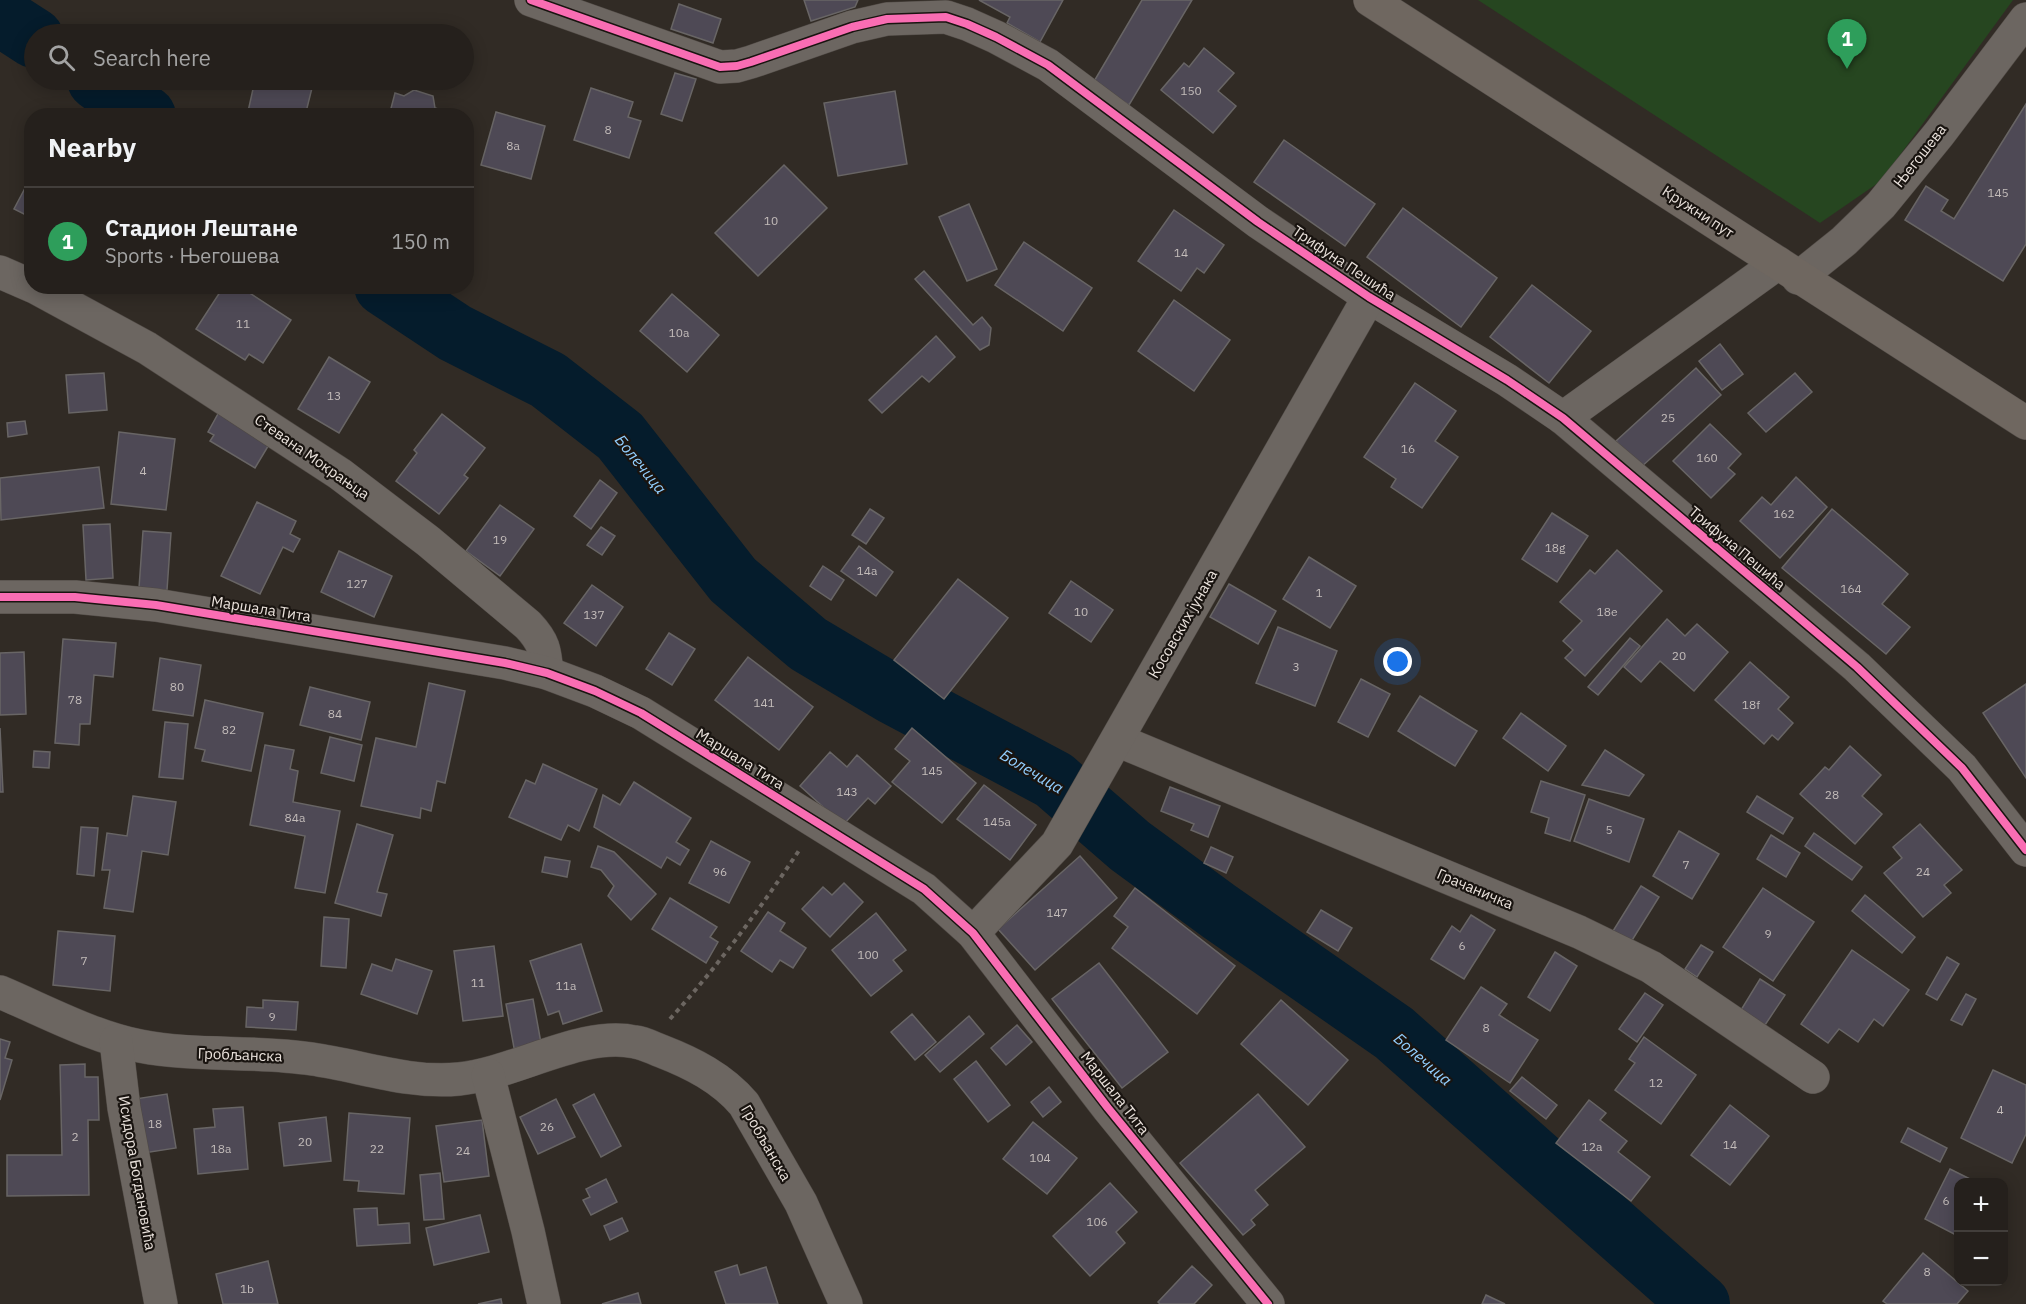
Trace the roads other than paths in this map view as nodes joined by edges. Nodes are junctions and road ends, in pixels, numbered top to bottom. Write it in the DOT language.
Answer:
graph roads {
  1 [pos="531,0"];
  2 [pos="1370,0"];
  3 [pos="2026,19"];
  4 [pos="1788,270"];
  5 [pos="0,272"];
  6 [pos="24,282"];
  7 [pos="47,294"];
  8 [pos="1369,297"];
  9 [pos="1563,418"];
  10 [pos="2026,423"];
  11 [pos="0,597"];
  12 [pos="547,673"];
  13 [pos="1117,740"];
  14 [pos="2026,850"];
  15 [pos="972,933"];
  16 [pos="0,992"];
  17 [pos="116,1041"];
  18 [pos="488,1075"];
  19 [pos="1813,1077"];
  20 [pos="160,1304"];
  21 [pos="544,1304"];
  22 [pos="846,1304"];
  23 [pos="1268,1304"];
  1 -- 8 [label="street, Трифуна Пешића"];
  2 -- 4 [label="main road, Кружни пут"];
  3 -- 4 [label="street, Његошева"];
  4 -- 9 [label="street, Његошева"];
  4 -- 10 [label="main road, Кружни пут"];
  5 -- 6 [label="street, Стевана Мокрањца"];
  7 -- 12 [label="street, Стевана Мокрањца"];
  8 -- 9 [label="street, Трифуна Пешића"];
  8 -- 13 [label="street, Косовских јунака"];
  9 -- 14 [label="street, Трифуна Пешића"];
  11 -- 12 [label="street, Маршала Тита"];
  12 -- 15 [label="street, Маршала Тита"];
  13 -- 15 [label="street, Косовских јунака"];
  13 -- 19 [label="street, Грачаничка"];
  15 -- 23 [label="street, Маршала Тита"];
  16 -- 17 [label="street, Гробљанска"];
  17 -- 18 [label="street, Гробљанска"];
  17 -- 20 [label="street, Исидора Богдановића"];
  18 -- 21 [label="street"];
  18 -- 22 [label="street, Гробљанска"];
}
